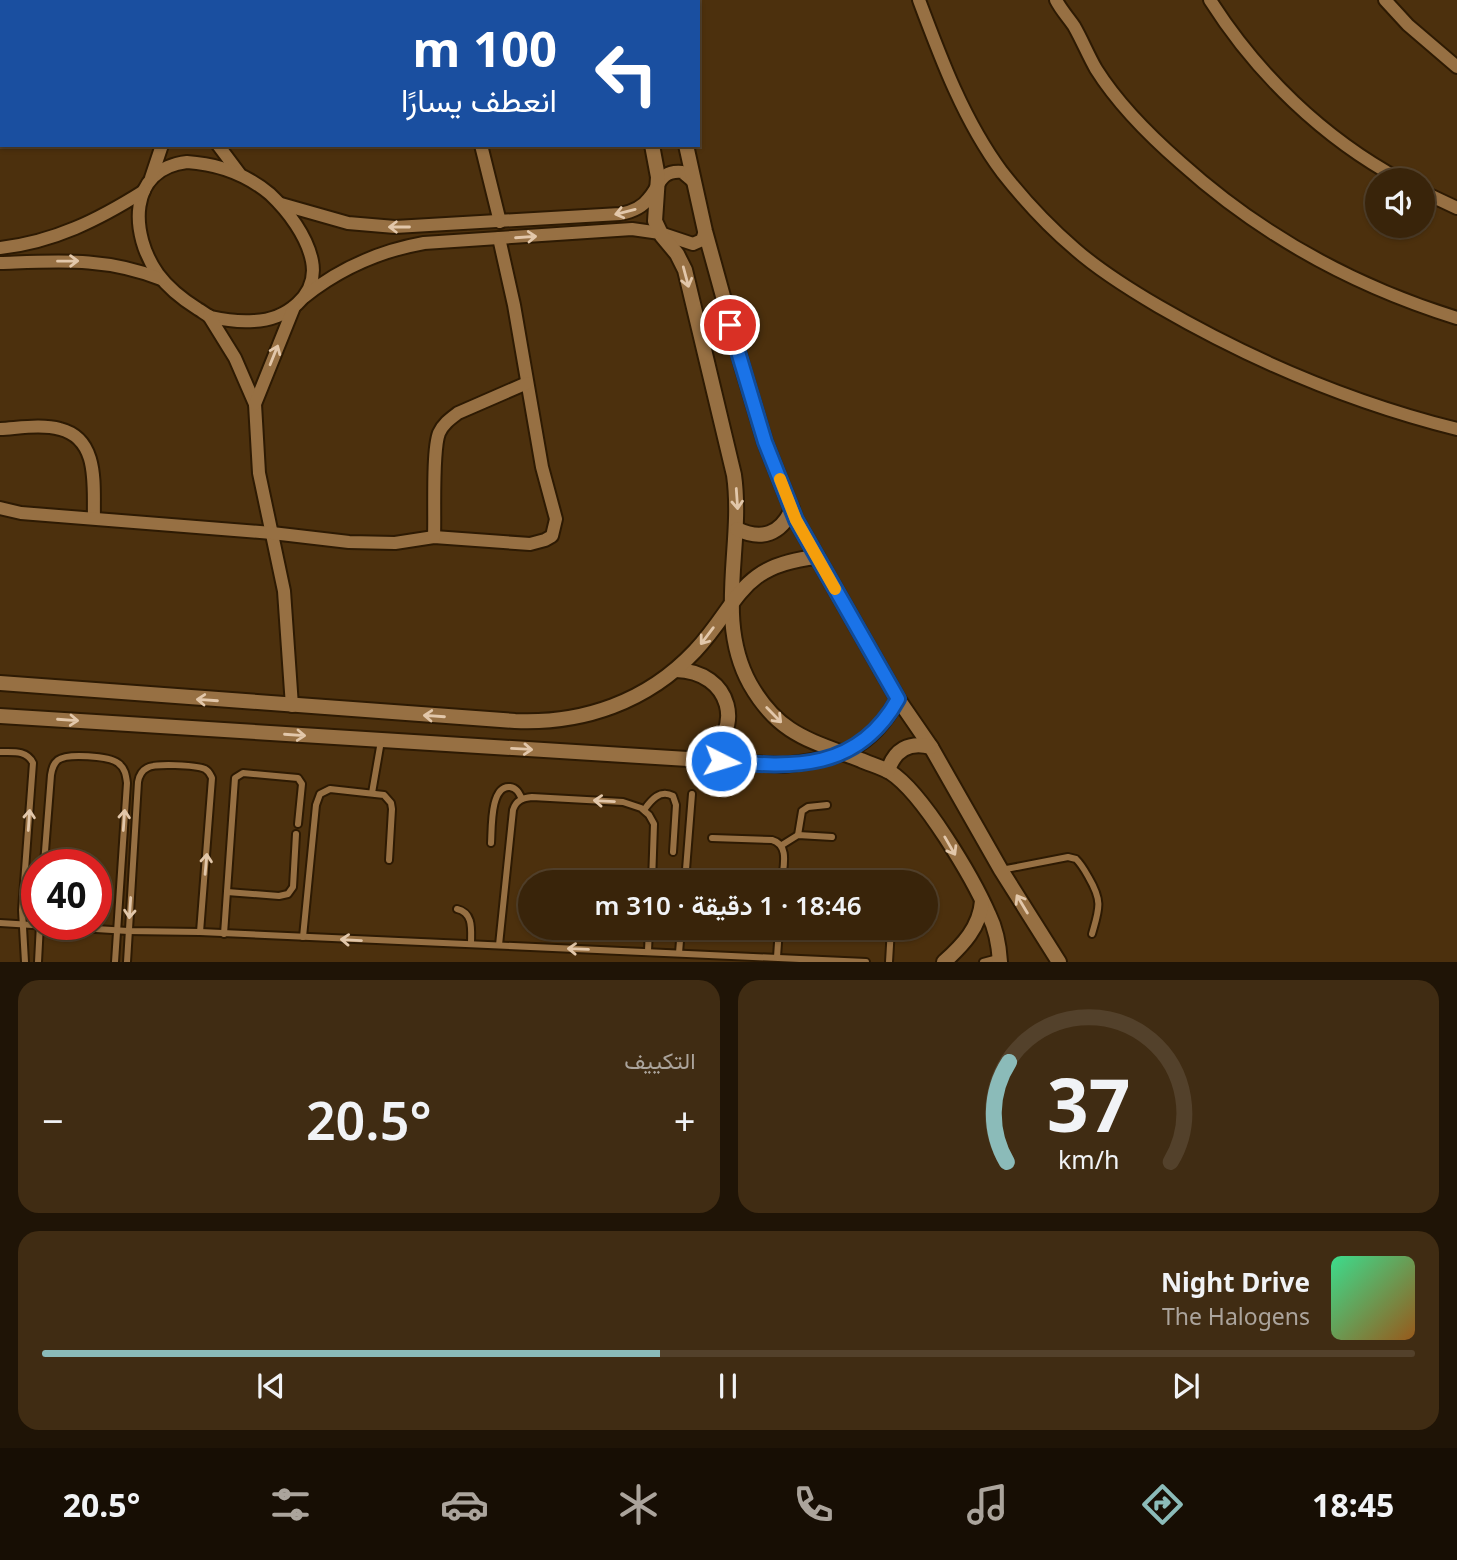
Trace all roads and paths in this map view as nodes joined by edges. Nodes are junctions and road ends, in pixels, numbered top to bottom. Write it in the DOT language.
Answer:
graph roads {
  1 [pos="919,0"];
  2 [pos="1056,0"];
  3 [pos="1210,0"];
  4 [pos="1385,0"];
  5 [pos="1457,66"];
  6 [pos="162,147"];
  7 [pos="220,147"];
  8 [pos="481,147"];
  9 [pos="652,147"];
  10 [pos="686,147"];
  11 [pos="1381,168"];
  12 [pos="242,176"];
  13 [pos="695,183"];
  14 [pos="657,185"];
  15 [pos="146,186"];
  16 [pos="1435,198"];
  17 [pos="280,204"];
  18 [pos="1457,208"];
  19 [pos="500,222"];
  20 [pos="705,232"];
  21 [pos="660,233"];
  22 [pos="499,238"];
  23 [pos="0,248"];
  24 [pos="0,264"];
  25 [pos="163,280"];
  26 [pos="298,303"];
  27 [pos="209,316"];
  28 [pos="1457,318"];
  29 [pos="527,383"];
  30 [pos="255,404"];
  31 [pos="0,429"];
  32 [pos="1457,429"];
  33 [pos="0,508"];
  34 [pos="792,509"];
  35 [pos="94,518"];
  36 [pos="737,529"];
  37 [pos="272,533"];
  38 [pos="434,537"];
  39 [pos="817,557"];
  40 [pos="730,601"];
  41 [pos="676,670"];
  42 [pos="0,683"];
  43 [pos="898,699"];
  44 [pos="292,706"];
  45 [pos="0,716"];
  46 [pos="381,741"];
  47 [pos="931,747"];
  48 [pos="0,752"];
  49 [pos="844,754"];
  50 [pos="700,760"];
  51 [pos="888,771"];
  52 [pos="372,793"];
  53 [pos="692,794"];
  54 [pos="522,799"];
  55 [pos="827,805"];
  56 [pos="644,810"];
  57 [pos="298,824"];
  58 [pos="296,834"];
  59 [pos="798,835"];
  60 [pos="832,837"];
  61 [pos="712,838"];
  62 [pos="491,843"];
  63 [pos="782,845"];
  64 [pos="27,849"];
  65 [pos="45,849"];
  66 [pos="673,852"];
  67 [pos="389,860"];
  68 [pos="653,870"];
  69 [pos="686,870"];
  70 [pos="782,870"];
  71 [pos="1001,870"];
  72 [pos="227,892"];
  73 [pos="982,901"];
  74 [pos="457,909"];
  75 [pos="0,923"];
  76 [pos="21,925"];
  77 [pos="112,930"];
  78 [pos="116,930"];
  79 [pos="128,931"];
  80 [pos="200,932"];
  81 [pos="224,934"];
  82 [pos="1091,934"];
  83 [pos="303,937"];
  84 [pos="24,940"];
  85 [pos="39,940"];
  86 [pos="648,940"];
  87 [pos="680,940"];
  88 [pos="778,940"];
  89 [pos="890,940"];
  90 [pos="471,944"];
  91 [pos="499,945"];
  92 [pos="648,951"];
  93 [pos="679,953"];
  94 [pos="777,957"];
  95 [pos="1000,959"];
  96 [pos="25,961"];
  97 [pos="38,961"];
  98 [pos="115,961"];
  99 [pos="127,961"];
  100 [pos="866,961"];
  101 [pos="889,961"];
  102 [pos="944,961"];
  103 [pos="983,961"];
  104 [pos="1058,961"];
  1 -- 32 [label="street"];
  2 -- 28 [label="street"];
  3 -- 11 [label="street"];
  4 -- 5 [label="street"];
  6 -- 15 [label="street"];
  7 -- 12 [label="street"];
  8 -- 19 [label="street"];
  9 -- 14 [label="street"];
  10 -- 13 [label="street"];
  12 -- 15 [label="street"];
  12 -- 17 [label="street"];
  13 -- 14 [label="street"];
  13 -- 20 [label="street"];
  14 -- 19 [label="street, one-way"];
  14 -- 21 [label="street"];
  15 -- 23 [label="street"];
  15 -- 25 [label="street"];
  16 -- 18 [label="street"];
  19 -- 17 [label="street, one-way"];
  17 -- 26 [label="street"];
  20 -- 21 [label="street"];
  20 -- 34 [label="street"];
  22 -- 21 [label="street, one-way"];
  21 -- 36 [label="street, one-way"];
  22 -- 26 [label="street"];
  22 -- 29 [label="street"];
  24 -- 25 [label="street, one-way"];
  25 -- 27 [label="street"];
  26 -- 27 [label="street"];
  30 -- 26 [label="street, one-way"];
  27 -- 30 [label="street"];
  29 -- 38 [label="street"];
  29 -- 38 [label="street"];
  30 -- 37 [label="street"];
  31 -- 35 [label="street"];
  33 -- 35 [label="street"];
  34 -- 36 [label="street"];
  34 -- 39 [label="street"];
  35 -- 37 [label="street"];
  36 -- 40 [label="street"];
  37 -- 38 [label="street"];
  37 -- 44 [label="street"];
  39 -- 40 [label="street"];
  39 -- 43 [label="street"];
  40 -- 41 [label="street, one-way"];
  40 -- 49 [label="street, one-way"];
  41 -- 44 [label="street, one-way"];
  41 -- 50 [label="street"];
  44 -- 42 [label="street, one-way"];
  43 -- 47 [label="street"];
  43 -- 49 [label="street"];
  45 -- 46 [label="street, one-way"];
  46 -- 50 [label="street, one-way"];
  46 -- 52 [label="lane"];
  47 -- 51 [label="street"];
  47 -- 71 [label="street"];
  64 -- 48 [label="lane, one-way"];
  49 -- 50 [label="street"];
  49 -- 51 [label="street"];
  51 -- 73 [label="street, one-way"];
  52 -- 67 [label="lane"];
  52 -- 83 [label="lane"];
  53 -- 69 [label="lane"];
  56 -- 54 [label="lane, one-way"];
  54 -- 62 [label="lane"];
  54 -- 91 [label="lane"];
  55 -- 59 [label="lane"];
  56 -- 66 [label="lane"];
  56 -- 68 [label="lane"];
  57 -- 72 [label="lane"];
  58 -- 72 [label="lane"];
  59 -- 60 [label="lane"];
  59 -- 63 [label="lane"];
  61 -- 63 [label="lane"];
  63 -- 70 [label="lane"];
  78 -- 65 [label="lane, one-way"];
  71 -- 82 [label="lane"];
  104 -- 71 [label="street, one-way"];
  72 -- 81 [label="lane"];
  73 -- 95 [label="street"];
  73 -- 102 [label="street"];
  74 -- 90 [label="lane"];
  75 -- 76 [label="lane"];
  77 -- 78 [label="lane"];
  78 -- 79 [label="lane"];
  78 -- 98 [label="lane"];
  79 -- 80 [label="lane"];
  80 -- 79 [label="lane, one-way"];
  79 -- 99 [label="lane"];
  80 -- 81 [label="lane"];
  81 -- 83 [label="lane"];
  90 -- 83 [label="lane, one-way"];
  84 -- 96 [label="lane"];
  85 -- 97 [label="lane"];
  86 -- 92 [label="lane"];
  87 -- 93 [label="lane"];
  88 -- 94 [label="lane"];
  89 -- 101 [label="lane"];
  90 -- 91 [label="lane"];
  92 -- 91 [label="lane, one-way"];
  92 -- 93 [label="lane"];
  93 -- 94 [label="lane"];
  94 -- 100 [label="lane"];
  95 -- 103 [label="lane"];
}
